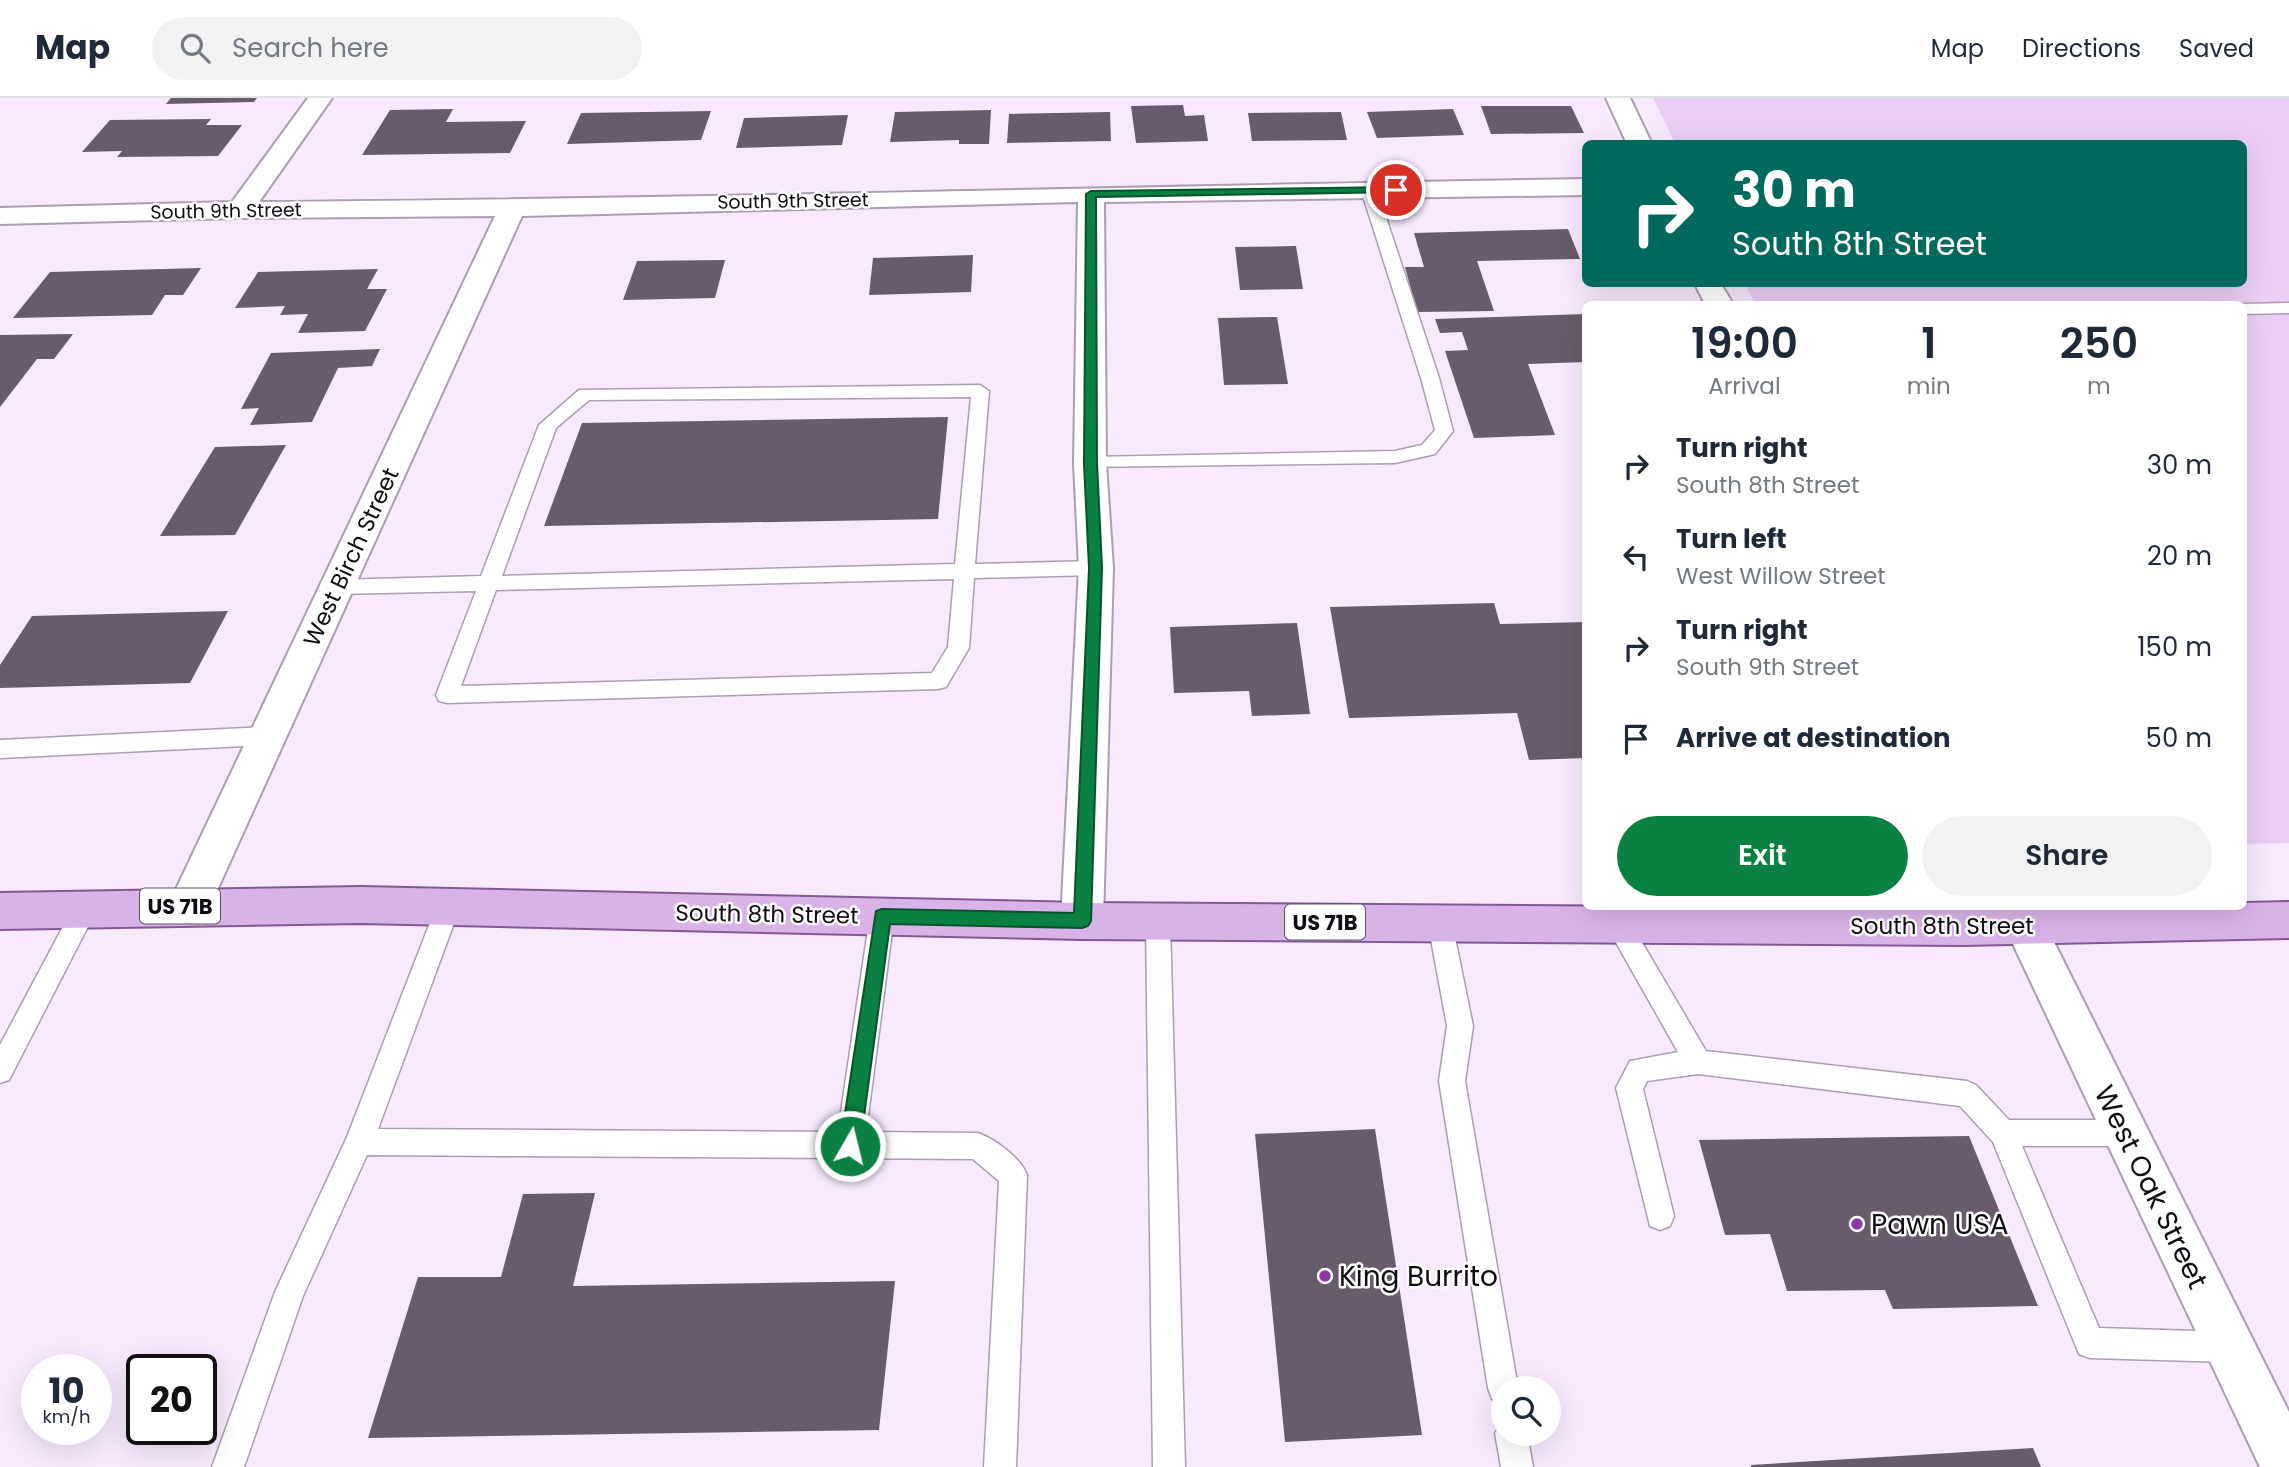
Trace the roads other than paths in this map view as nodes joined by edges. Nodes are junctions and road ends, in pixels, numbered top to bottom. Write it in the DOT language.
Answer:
graph roads {
  1 [pos="320,98"];
  2 [pos="1618,98"];
  3 [pos="1638,140"];
  4 [pos="1582,187"];
  5 [pos="1368,190"];
  6 [pos="1091,194"];
  7 [pos="512,208"];
  8 [pos="240,210"];
  9 [pos="0,216"];
  10 [pos="2289,308"];
  11 [pos="2247,309"];
  12 [pos="1090,463"];
  13 [pos="1096,568"];
  14 [pos="967,572"];
  15 [pos="489,583"];
  16 [pos="337,587"];
  17 [pos="268,736"];
  18 [pos="0,749"];
  19 [pos="189,906"];
  20 [pos="448,907"];
  21 [pos="85,909"];
  22 [pos="0,911"];
  23 [pos="882,916"];
  24 [pos="2020,917"];
  25 [pos="2289,920"];
  26 [pos="1082,921"];
  27 [pos="1158,922"];
  28 [pos="1440,923"];
  29 [pos="1618,925"];
  30 [pos="1698,1062"];
  31 [pos="0,1071"];
  32 [pos="2003,1133"];
  33 [pos="2125,1133"];
  34 [pos="359,1142"];
  35 [pos="850,1146"];
  36 [pos="1660,1216"];
  37 [pos="2229,1347"];
  38 [pos="1501,1376"];
  39 [pos="1513,1446"];
  40 [pos="228,1467"];
  41 [pos="1000,1467"];
  42 [pos="1169,1467"];
  43 [pos="1517,1467"];
  44 [pos="2288,1467"];
  1 -- 8 [label="street"];
  2 -- 3 [label="street"];
  4 -- 5 [label="street, South 9th Street"];
  5 -- 6 [label="street, South 9th Street"];
  5 -- 12 [label="lane"];
  6 -- 7 [label="street, South 9th Street"];
  6 -- 12 [label="street"];
  7 -- 8 [label="street, South 9th Street"];
  7 -- 16 [label="street, West Birch Street"];
  8 -- 9 [label="street, South 9th Street"];
  10 -- 11 [label="lane"];
  12 -- 13 [label="street"];
  13 -- 14 [label="lane"];
  13 -- 26 [label="street"];
  14 -- 15 [label="lane"];
  14 -- 15 [label="lane"];
  14 -- 15 [label="lane"];
  15 -- 16 [label="lane"];
  16 -- 17 [label="street, West Birch Street"];
  17 -- 18 [label="lane"];
  17 -- 19 [label="street, West Birch Street"];
  19 -- 20 [label="main road, South 8th Street / US 71B"];
  19 -- 21 [label="main road, South 8th Street / US 71B"];
  20 -- 23 [label="main road, South 8th Street / US 71B"];
  20 -- 34 [label="lane"];
  21 -- 22 [label="main road, South 8th Street / US 71B"];
  21 -- 31 [label="lane"];
  23 -- 26 [label="main road, South 8th Street / US 71B"];
  23 -- 35 [label="lane"];
  24 -- 25 [label="main road, South 8th Street / US 71B"];
  24 -- 29 [label="main road, South 8th Street / US 71B"];
  24 -- 33 [label="street, West Oak Street"];
  26 -- 27 [label="main road, South 8th Street / US 71B"];
  27 -- 28 [label="main road, South 8th Street / US 71B"];
  27 -- 42 [label="lane"];
  28 -- 29 [label="main road, South 8th Street / US 71B"];
  28 -- 38 [label="lane"];
  29 -- 30 [label="lane"];
  30 -- 32 [label="lane"];
  30 -- 36 [label="lane"];
  32 -- 33 [label="lane"];
  32 -- 37 [label="lane"];
  33 -- 37 [label="street, West Oak Street"];
  34 -- 35 [label="lane"];
  34 -- 40 [label="lane"];
  35 -- 41 [label="lane"];
  37 -- 44 [label="street, West Oak Street"];
  39 -- 43 [label="lane"];
}
